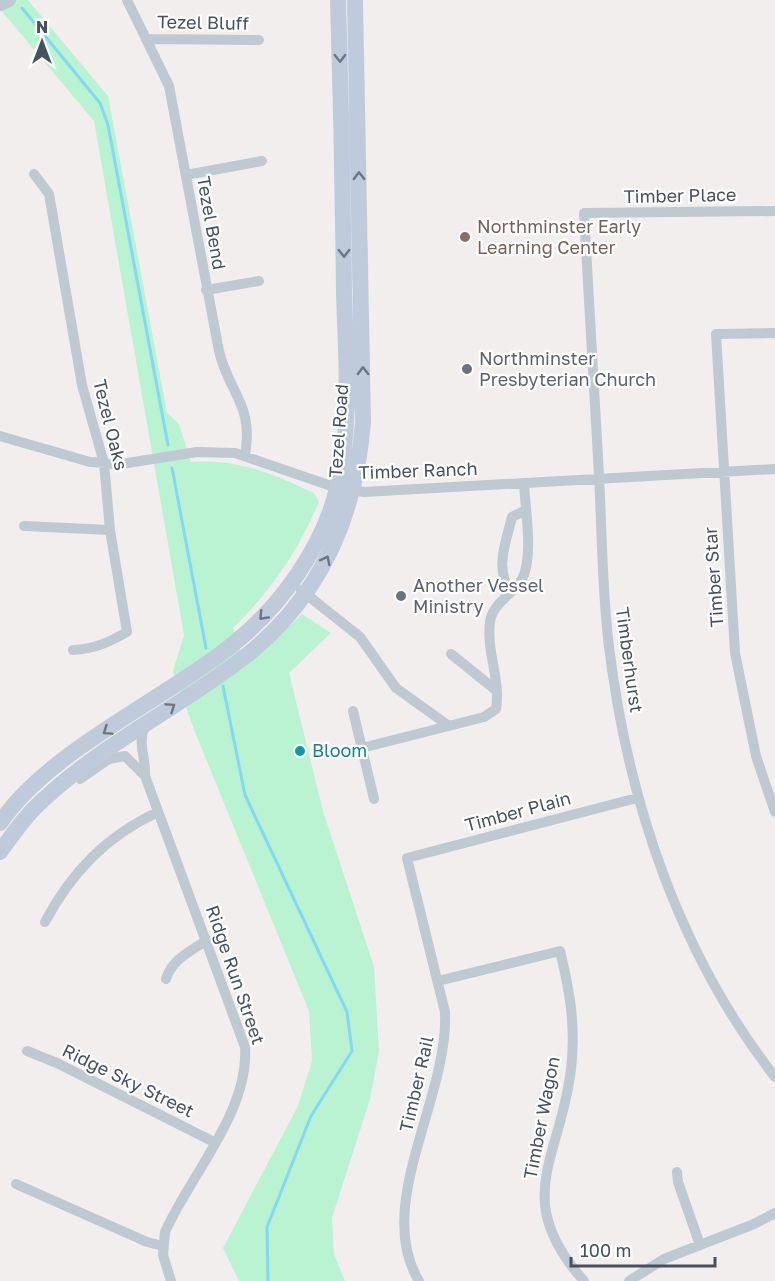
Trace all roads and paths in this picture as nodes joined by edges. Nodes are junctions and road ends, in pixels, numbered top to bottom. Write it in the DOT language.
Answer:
graph roads {
  1 [pos="9,0"];
  2 [pos="127,0"];
  3 [pos="338,0"];
  4 [pos="355,0"];
  5 [pos="0,4"];
  6 [pos="148,39"];
  7 [pos="259,40"];
  8 [pos="262,161"];
  9 [pos="34,174"];
  10 [pos="186,175"];
  11 [pos="775,211"];
  12 [pos="584,213"];
  13 [pos="259,281"];
  14 [pos="207,290"];
  15 [pos="775,333"];
  16 [pos="0,436"];
  17 [pos="245,455"];
  18 [pos="104,463"];
  19 [pos="775,469"];
  20 [pos="724,472"];
  21 [pos="599,479"];
  22 [pos="524,483"];
  23 [pos="337,488"];
  24 [pos="354,490"];
  25 [pos="526,510"];
  26 [pos="24,526"];
  27 [pos="110,530"];
  28 [pos="290,583"];
  29 [pos="305,592"];
  30 [pos="511,592"];
  31 [pos="73,650"];
  32 [pos="451,654"];
  33 [pos="497,691"];
  34 [pos="353,711"];
  35 [pos="146,724"];
  36 [pos="449,726"];
  37 [pos="362,748"];
  38 [pos="146,776"];
  39 [pos="637,798"];
  40 [pos="374,799"];
  41 [pos="39,804"];
  42 [pos="158,812"];
  43 [pos="775,812"];
  44 [pos="0,823"];
  45 [pos="0,852"];
  46 [pos="406,858"];
  47 [pos="45,922"];
  48 [pos="207,940"];
  49 [pos="166,979"];
  50 [pos="438,981"];
  51 [pos="27,1051"];
  52 [pos="775,1077"];
  53 [pos="214,1142"];
  54 [pos="677,1172"];
  55 [pos="16,1185"];
  56 [pos="775,1213"];
  57 [pos="700,1245"];
  58 [pos="163,1246"];
  59 [pos="171,1281"];
  60 [pos="419,1281"];
  61 [pos="584,1281"];
  62 [pos="629,1281"];
  1 -- 5 [label="street"];
  2 -- 6 [label="street, Tezel Bend"];
  3 -- 23 [label="main road, Tezel Road, one-way"];
  24 -- 4 [label="main road, Tezel Road, one-way"];
  6 -- 7 [label="street, Tezel Bluff"];
  6 -- 10 [label="street, Tezel Bend"];
  8 -- 10 [label="street"];
  9 -- 18 [label="street, Tezel Oaks"];
  10 -- 14 [label="street, Tezel Bend"];
  11 -- 12 [label="street, Timber Place"];
  12 -- 21 [label="street, Timberhurst"];
  13 -- 14 [label="street"];
  14 -- 17 [label="street, Tezel Bend"];
  15 -- 20 [label="street, Timber Star"];
  16 -- 18 [label="street, Timber Ranch"];
  17 -- 18 [label="street, Timber Ranch"];
  17 -- 23 [label="street, Timber Ranch"];
  18 -- 27 [label="street, Tezel Oaks"];
  19 -- 20 [label="street, Timber Ranch"];
  20 -- 21 [label="street, Timber Ranch"];
  20 -- 43 [label="street, Timber Star"];
  21 -- 22 [label="street, Timber Ranch"];
  21 -- 39 [label="street, Timberhurst"];
  22 -- 24 [label="street, Timber Ranch"];
  22 -- 25 [label="street"];
  23 -- 24 [label="street, Timber Ranch"];
  23 -- 28 [label="main road, Tezel Road"];
  29 -- 24 [label="main road, Tezel Road, one-way"];
  25 -- 30 [label="street"];
  25 -- 30 [label="street"];
  26 -- 27 [label="street"];
  27 -- 31 [label="street, Tezel Oaks"];
  28 -- 29 [label="street"];
  28 -- 44 [label="main road, Tezel Road, one-way"];
  35 -- 29 [label="main road, Tezel Road, one-way"];
  29 -- 36 [label="street"];
  30 -- 33 [label="street"];
  32 -- 33 [label="street"];
  33 -- 36 [label="street"];
  34 -- 37 [label="street"];
  35 -- 38 [label="street, Ridge Run Street"];
  35 -- 41 [label="main road, Tezel Road"];
  36 -- 37 [label="street"];
  37 -- 40 [label="street"];
  38 -- 41 [label="street"];
  38 -- 42 [label="street, Ridge Run Street"];
  39 -- 46 [label="street, Timber Plain"];
  39 -- 52 [label="street, Timberhurst"];
  41 -- 45 [label="main road, Tezel Road"];
  42 -- 47 [label="street"];
  42 -- 48 [label="street, Ridge Run Street"];
  46 -- 50 [label="street, Timber Rail"];
  48 -- 49 [label="street"];
  48 -- 53 [label="street, Ridge Run Street"];
  50 -- 60 [label="street, Timber Rail"];
  50 -- 61 [label="street, Timber Wagon"];
  51 -- 53 [label="street, Ridge Sky Street"];
  53 -- 58 [label="street, Ridge Run Street"];
  54 -- 57 [label="street"];
  55 -- 58 [label="street"];
  56 -- 57 [label="street"];
  57 -- 62 [label="street"];
  58 -- 59 [label="street"];
}
